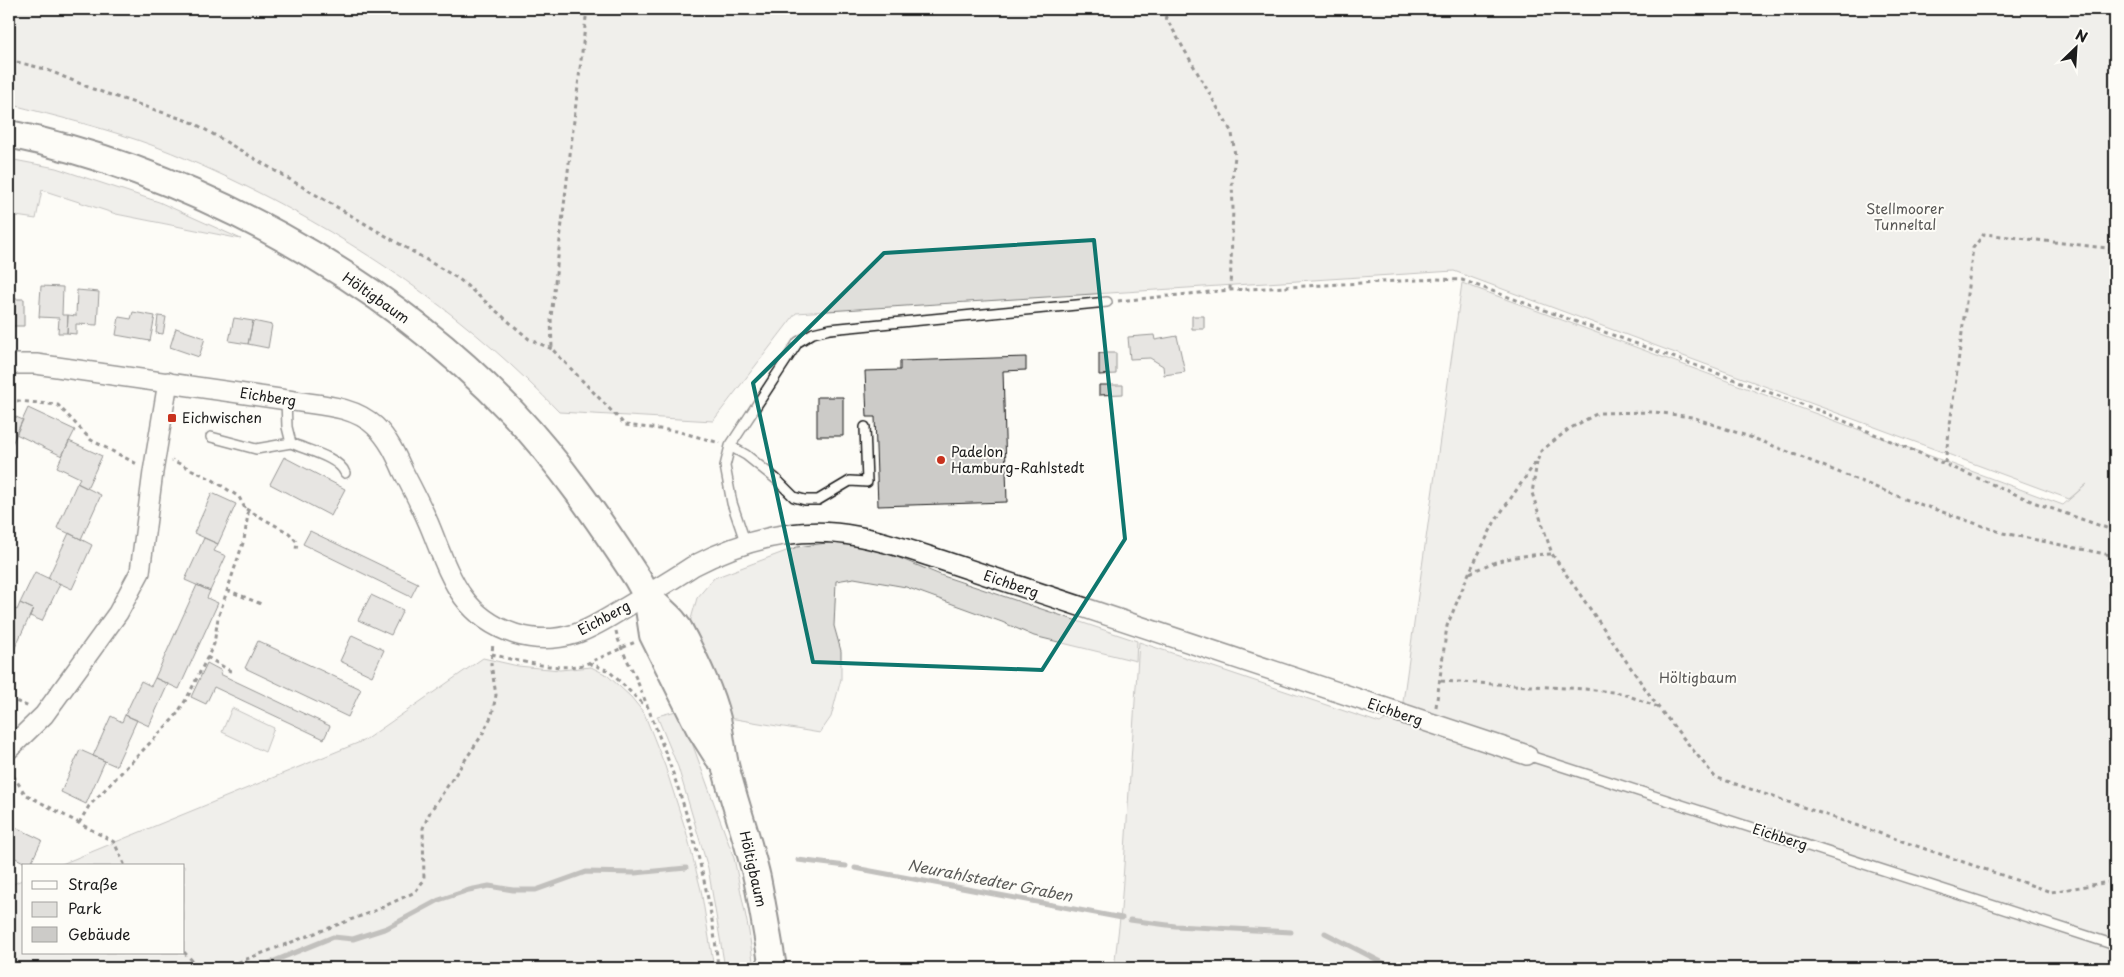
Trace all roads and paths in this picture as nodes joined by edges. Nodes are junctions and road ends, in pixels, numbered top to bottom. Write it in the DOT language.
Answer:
graph roads {
  1 [pos="587,9"];
  2 [pos="1161,9"];
  3 [pos="9,60"];
  4 [pos="9,134"];
  5 [pos="2115,249"];
  6 [pos="1230,290"];
  7 [pos="1107,302"];
  8 [pos="552,349"];
  9 [pos="9,364"];
  10 [pos="168,382"];
  11 [pos="286,399"];
  12 [pos="9,400"];
  13 [pos="865,427"];
  14 [pos="211,437"];
  15 [pos="291,443"];
  16 [pos="730,446"];
  17 [pos="156,451"];
  18 [pos="1538,459"];
  19 [pos="1945,463"];
  20 [pos="153,472"];
  21 [pos="345,473"];
  22 [pos="245,508"];
  23 [pos="2115,531"];
  24 [pos="746,544"];
  25 [pos="296,550"];
  26 [pos="1552,554"];
  27 [pos="2115,556"];
  28 [pos="1469,573"];
  29 [pos="227,590"];
  30 [pos="647,594"];
  31 [pos="264,605"];
  32 [pos="613,615"];
  33 [pos="653,635"];
  34 [pos="622,648"];
  35 [pos="207,657"];
  36 [pos="589,663"];
  37 [pos="232,672"];
  38 [pos="1441,681"];
  39 [pos="646,707"];
  40 [pos="1658,707"];
  41 [pos="1435,713"];
  42 [pos="9,749"];
  43 [pos="1527,756"];
  44 [pos="9,769"];
  45 [pos="726,771"];
  46 [pos="79,823"];
  47 [pos="124,864"];
  48 [pos="2115,880"];
  49 [pos="2115,945"];
  50 [pos="185,953"];
  51 [pos="199,968"];
  52 [pos="223,968"];
  53 [pos="718,968"];
  54 [pos="773,968"];
  1 -- 8 [label="path"];
  2 -- 6 [label="path"];
  3 -- 8 [label="path"];
  4 -- 30 [label="main road, Höltigbaum"];
  5 -- 19 [label="path"];
  6 -- 7 [label="path"];
  6 -- 19 [label="path"];
  7 -- 16 [label="lane"];
  8 -- 16 [label="path"];
  9 -- 10 [label="street, Eichberg"];
  10 -- 11 [label="street, Eichberg"];
  10 -- 17 [label="street"];
  11 -- 15 [label="lane"];
  11 -- 32 [label="street, Eichberg"];
  12 -- 20 [label="path"];
  13 -- 16 [label="lane"];
  14 -- 15 [label="lane"];
  15 -- 21 [label="lane"];
  16 -- 24 [label="lane"];
  17 -- 20 [label="street"];
  17 -- 22 [label="path"];
  18 -- 26 [label="path"];
  18 -- 27 [label="path"];
  18 -- 28 [label="path"];
  19 -- 23 [label="path"];
  20 -- 42 [label="street"];
  22 -- 25 [label="path"];
  22 -- 29 [label="path"];
  24 -- 30 [label="street, Eichberg"];
  24 -- 43 [label="street, Eichberg"];
  26 -- 28 [label="path"];
  26 -- 40 [label="path"];
  28 -- 38 [label="path"];
  29 -- 31 [label="path"];
  29 -- 35 [label="path"];
  30 -- 32 [label="street, Eichberg"];
  30 -- 33 [label="main road, Höltigbaum"];
  30 -- 45 [label="main road, Höltigbaum"];
  32 -- 34 [label="path"];
  33 -- 34 [label="path"];
  33 -- 45 [label="main road, Höltigbaum"];
  34 -- 36 [label="path"];
  34 -- 39 [label="path"];
  35 -- 37 [label="path"];
  35 -- 46 [label="path"];
  36 -- 39 [label="path"];
  36 -- 52 [label="path"];
  38 -- 40 [label="path"];
  38 -- 41 [label="path"];
  39 -- 53 [label="path"];
  40 -- 48 [label="path"];
  43 -- 49 [label="lane, Eichberg"];
  44 -- 46 [label="path"];
  45 -- 54 [label="main road, Höltigbaum"];
  46 -- 47 [label="path"];
  50 -- 51 [label="path"];
}
